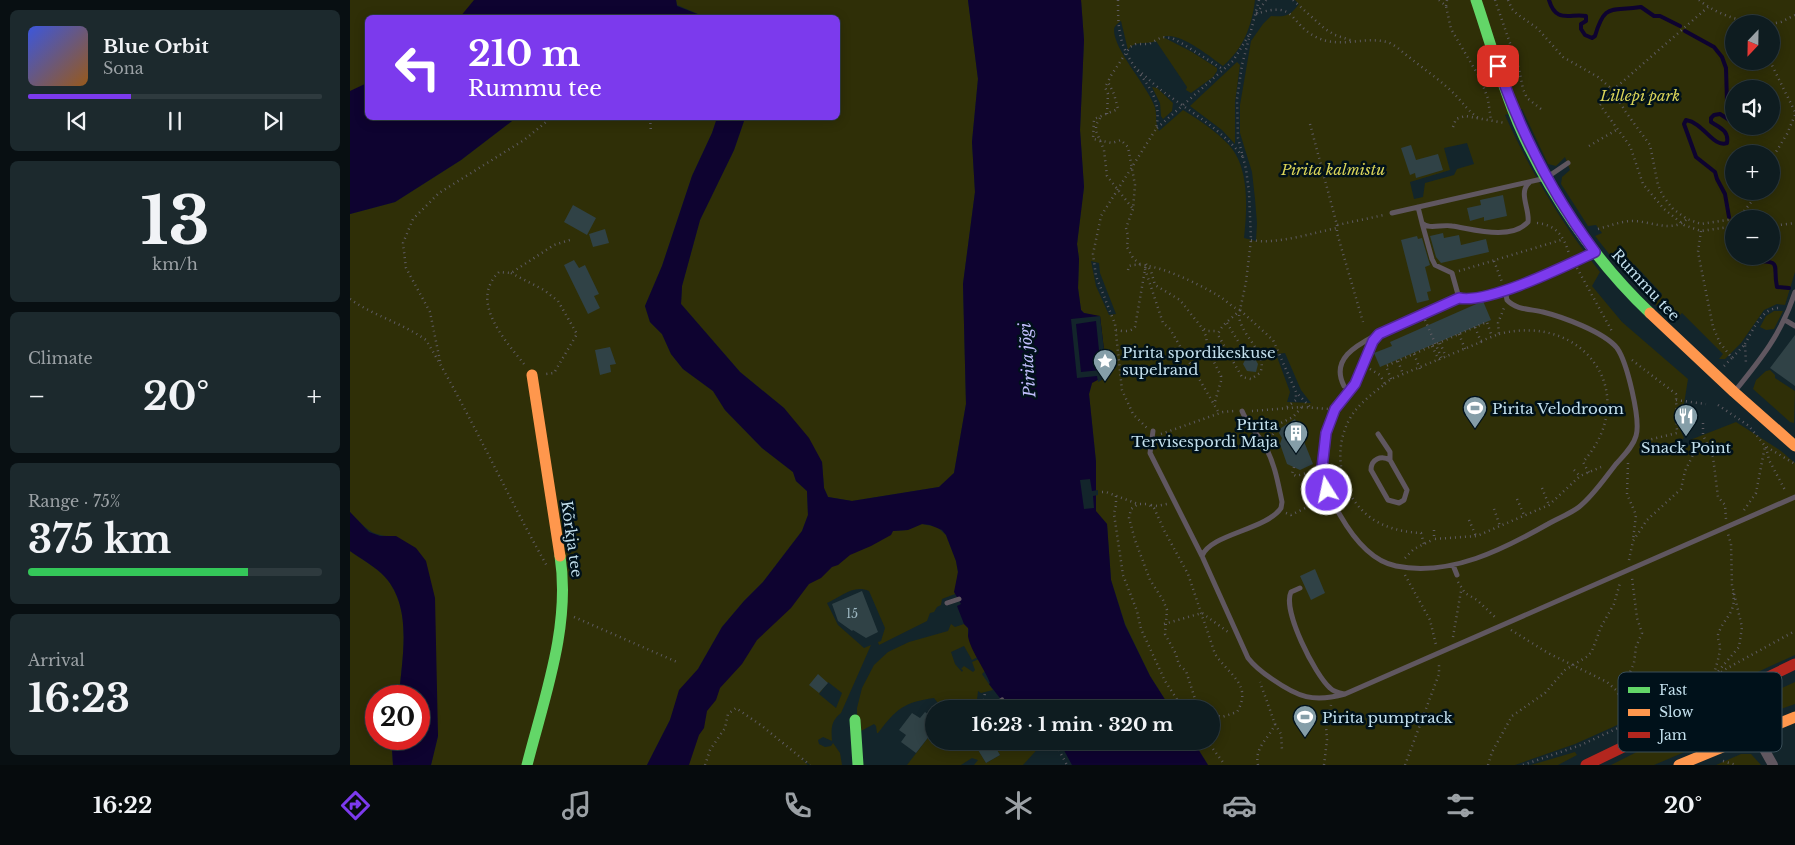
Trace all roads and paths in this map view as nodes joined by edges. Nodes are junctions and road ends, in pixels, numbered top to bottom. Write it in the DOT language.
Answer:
graph roads {
  1 [pos="1118,0"];
  2 [pos="1259,0"];
  3 [pos="1266,0"];
  4 [pos="1293,0"];
  5 [pos="1439,0"];
  6 [pos="1447,0"];
  7 [pos="1476,0"];
  8 [pos="1495,0"];
  9 [pos="1508,0"];
  10 [pos="1699,0"];
  11 [pos="1446,6"];
  12 [pos="1708,7"];
  13 [pos="1256,14"];
  14 [pos="1728,15"];
  15 [pos="1795,15"];
  16 [pos="1780,21"];
  17 [pos="1252,31"];
  18 [pos="1354,42"];
  19 [pos="1126,53"];
  20 [pos="1135,67"];
  21 [pos="1224,70"];
  22 [pos="1775,70"];
  23 [pos="1108,82"];
  24 [pos="1613,90"];
  25 [pos="1790,100"];
  26 [pos="1795,104"];
  27 [pos="1184,105"];
  28 [pos="1542,109"];
  29 [pos="1107,114"];
  30 [pos="1795,114"];
  31 [pos="1478,118"];
  32 [pos="549,120"];
  33 [pos="650,120"];
  34 [pos="1491,121"];
  35 [pos="1518,123"];
  36 [pos="1310,124"];
  37 [pos="1453,127"];
  38 [pos="1156,129"];
  39 [pos="1618,129"];
  40 [pos="651,132"];
  41 [pos="1098,140"];
  42 [pos="1780,145"];
  43 [pos="1589,146"];
  44 [pos="1244,158"];
  45 [pos="1568,164"];
  46 [pos="1132,166"];
  47 [pos="1546,178"];
  48 [pos="1529,182"];
  49 [pos="1117,188"];
  50 [pos="1752,200"];
  51 [pos="1418,207"];
  52 [pos="1133,209"];
  53 [pos="1744,210"];
  54 [pos="1392,213"];
  55 [pos="1687,219"];
  56 [pos="1422,222"];
  57 [pos="1528,222"];
  58 [pos="1725,222"];
  59 [pos="1795,223"];
  60 [pos="1682,224"];
  61 [pos="1780,225"];
  62 [pos="1337,226"];
  63 [pos="1725,228"];
  64 [pos="1598,229"];
  65 [pos="1701,231"];
  66 [pos="573,239"];
  67 [pos="1251,240"];
  68 [pos="1561,240"];
  69 [pos="1595,252"];
  70 [pos="1494,261"];
  71 [pos="1573,262"];
  72 [pos="1140,264"];
  73 [pos="1146,264"];
  74 [pos="1145,269"];
  75 [pos="1128,270"];
  76 [pos="511,273"];
  77 [pos="1452,273"];
  78 [pos="1505,290"];
  79 [pos="1795,292"];
  80 [pos="1459,298"];
  81 [pos="350,299"];
  82 [pos="1507,300"];
  83 [pos="1784,309"];
  84 [pos="1240,310"];
  85 [pos="1422,314"];
  86 [pos="1785,320"];
  87 [pos="1363,322"];
  88 [pos="1227,323"];
  89 [pos="1795,326"];
  90 [pos="1475,327"];
  91 [pos="1202,328"];
  92 [pos="1116,330"];
  93 [pos="1218,331"];
  94 [pos="1379,334"];
  95 [pos="1459,334"];
  96 [pos="1499,334"];
  97 [pos="1492,337"];
  98 [pos="1481,341"];
  99 [pos="1440,343"];
  100 [pos="1745,344"];
  101 [pos="1432,346"];
  102 [pos="1616,348"];
  103 [pos="1465,349"];
  104 [pos="1414,354"];
  105 [pos="1247,356"];
  106 [pos="1446,357"];
  107 [pos="1732,358"];
  108 [pos="1441,360"];
  109 [pos="1398,361"];
  110 [pos="1717,361"];
  111 [pos="441,365"];
  112 [pos="1748,366"];
  113 [pos="1420,369"];
  114 [pos="1403,374"];
  115 [pos="532,375"];
  116 [pos="1391,379"];
  117 [pos="1385,384"];
  118 [pos="1344,386"];
  119 [pos="1296,392"];
  120 [pos="1734,392"];
  121 [pos="1676,400"];
  122 [pos="1214,404"];
  123 [pos="1706,404"];
  124 [pos="1718,405"];
  125 [pos="1283,408"];
  126 [pos="1302,408"];
  127 [pos="1310,408"];
  128 [pos="1335,409"];
  129 [pos="1242,410"];
  130 [pos="1219,413"];
  131 [pos="1703,423"];
  132 [pos="1276,430"];
  133 [pos="1153,432"];
  134 [pos="1378,434"];
  135 [pos="1692,439"];
  136 [pos="1633,444"];
  137 [pos="1766,446"];
  138 [pos="1795,446"];
  139 [pos="1628,449"];
  140 [pos="1390,460"];
  141 [pos="1795,464"];
  142 [pos="1294,467"];
  143 [pos="1322,468"];
  144 [pos="1601,468"];
  145 [pos="1574,470"];
  146 [pos="1589,473"];
  147 [pos="1580,476"];
  148 [pos="1542,488"];
  149 [pos="1102,492"];
  150 [pos="1116,496"];
  151 [pos="1793,498"];
  152 [pos="1517,499"];
  153 [pos="1320,501"];
  154 [pos="1174,502"];
  155 [pos="1138,504"];
  156 [pos="1147,504"];
  157 [pos="1549,505"];
  158 [pos="1494,509"];
  159 [pos="1292,515"];
  160 [pos="1524,515"];
  161 [pos="1469,520"];
  162 [pos="1739,520"];
  163 [pos="1500,526"];
  164 [pos="1727,526"];
  165 [pos="1434,530"];
  166 [pos="1476,536"];
  167 [pos="1434,539"];
  168 [pos="1633,541"];
  169 [pos="1414,549"];
  170 [pos="1202,556"];
  171 [pos="1454,565"];
  172 [pos="1397,566"];
  173 [pos="1628,569"];
  174 [pos="550,571"];
  175 [pos="1457,575"];
  176 [pos="1732,585"];
  177 [pos="1300,588"];
  178 [pos="959,599"];
  179 [pos="947,603"];
  180 [pos="561,612"];
  181 [pos="1202,613"];
  182 [pos="1164,624"];
  183 [pos="1504,624"];
  184 [pos="1234,630"];
  185 [pos="1795,631"];
  186 [pos="1448,648"];
  187 [pos="1436,653"];
  188 [pos="677,662"];
  189 [pos="1573,664"];
  190 [pos="1795,664"];
  191 [pos="1439,666"];
  192 [pos="1257,669"];
  193 [pos="1630,672"];
  194 [pos="1714,672"];
  195 [pos="1717,672"];
  196 [pos="1721,672"];
  197 [pos="1777,672"];
  198 [pos="1345,694"];
  199 [pos="1618,694"];
  200 [pos="1334,697"];
  201 [pos="1177,700"];
  202 [pos="1195,700"];
  203 [pos="1220,716"];
  204 [pos="1795,717"];
  205 [pos="854,720"];
  206 [pos="1782,722"];
  207 [pos="1275,724"];
  208 [pos="1618,729"];
  209 [pos="1618,749"];
  210 [pos="1059,750"];
  211 [pos="1214,750"];
  212 [pos="1282,750"];
  213 [pos="1709,752"];
  214 [pos="1766,752"];
  215 [pos="1719,760"];
  216 [pos="526,765"];
  217 [pos="705,765"];
  218 [pos="810,765"];
  219 [pos="858,765"];
  220 [pos="1067,765"];
  221 [pos="1225,765"];
  222 [pos="1258,765"];
  223 [pos="1324,765"];
  224 [pos="1405,765"];
  225 [pos="1488,765"];
  226 [pos="1523,765"];
  227 [pos="1586,765"];
  228 [pos="1678,765"];
  229 [pos="1736,765"];
  230 [pos="1773,765"];
  1 -- 19 [label="path"];
  2 -- 13 [label="path"];
  3 -- 13 [label="path"];
  4 -- 18 [label="path"];
  5 -- 11 [label="path"];
  6 -- 11 [label="path"];
  7 -- 35 [label="main road, Rummu tee"];
  8 -- 28 [label="path"];
  9 -- 24 [label="path"];
  10 -- 12 [label="path"];
  11 -- 34 [label="path"];
  12 -- 14 [label="path"];
  12 -- 24 [label="path"];
  13 -- 17 [label="path"];
  13 -- 18 [label="path"];
  15 -- 16 [label="path"];
  17 -- 21 [label="path"];
  17 -- 44 [label="path"];
  18 -- 31 [label="path"];
  19 -- 20 [label="path"];
  19 -- 21 [label="path"];
  19 -- 23 [label="path"];
  20 -- 27 [label="path"];
  20 -- 38 [label="path"];
  21 -- 27 [label="path"];
  22 -- 25 [label="path"];
  23 -- 29 [label="path"];
  23 -- 29 [label="path"];
  24 -- 39 [label="path"];
  24 -- 55 [label="path"];
  25 -- 26 [label="path"];
  25 -- 30 [label="path"];
  27 -- 38 [label="path"];
  27 -- 44 [label="path"];
  29 -- 41 [label="path"];
  30 -- 42 [label="path"];
  31 -- 34 [label="path"];
  31 -- 37 [label="path"];
  32 -- 111 [label="path"];
  33 -- 40 [label="path"];
  34 -- 35 [label="path"];
  35 -- 47 [label="main road, Rummu tee"];
  36 -- 62 [label="path"];
  38 -- 46 [label="path"];
  39 -- 43 [label="path"];
  39 -- 60 [label="path"];
  41 -- 46 [label="path"];
  41 -- 49 [label="path"];
  44 -- 67 [label="path"];
  45 -- 47 [label="lane"];
  46 -- 49 [label="path"];
  46 -- 52 [label="path"];
  47 -- 48 [label="lane"];
  47 -- 69 [label="main road, Rummu tee"];
  48 -- 51 [label="lane"];
  48 -- 57 [label="lane"];
  49 -- 52 [label="path"];
  49 -- 92 [label="path"];
  50 -- 53 [label="path"];
  51 -- 54 [label="lane"];
  51 -- 56 [label="lane"];
  52 -- 72 [label="path"];
  54 -- 62 [label="path"];
  55 -- 58 [label="path"];
  55 -- 60 [label="path"];
  56 -- 57 [label="lane"];
  56 -- 77 [label="lane"];
  57 -- 71 [label="path"];
  59 -- 61 [label="path"];
  60 -- 64 [label="path"];
  60 -- 65 [label="path"];
  62 -- 67 [label="path"];
  62 -- 87 [label="path"];
  63 -- 65 [label="path"];
  65 -- 107 [label="path"];
  66 -- 76 [label="path"];
  67 -- 84 [label="path"];
  68 -- 70 [label="path"];
  69 -- 71 [label="lane"];
  69 -- 120 [label="main road, Rummu tee"];
  70 -- 77 [label="path"];
  70 -- 78 [label="path"];
  71 -- 78 [label="lane"];
  71 -- 102 [label="path"];
  72 -- 73 [label="path"];
  72 -- 75 [label="path"];
  73 -- 74 [label="path"];
  73 -- 84 [label="path"];
  73 -- 91 [label="path"];
  74 -- 92 [label="path"];
  74 -- 122 [label="path"];
  76 -- 115 [label="path"];
  76 -- 115 [label="path"];
  77 -- 80 [label="lane"];
  78 -- 80 [label="lane"];
  78 -- 82 [label="lane"];
  79 -- 86 [label="lane"];
  80 -- 85 [label="lane"];
  81 -- 111 [label="path"];
  82 -- 96 [label="path"];
  82 -- 102 [label="lane"];
  83 -- 100 [label="path"];
  84 -- 88 [label="path"];
  84 -- 93 [label="path"];
  84 -- 119 [label="path"];
  85 -- 94 [label="lane"];
  85 -- 108 [label="path"];
  86 -- 89 [label="lane"];
  86 -- 120 [label="lane"];
  88 -- 93 [label="path"];
  88 -- 105 [label="path"];
  90 -- 95 [label="path"];
  90 -- 97 [label="path"];
  90 -- 98 [label="path"];
  91 -- 93 [label="path"];
  91 -- 122 [label="path"];
  92 -- 133 [label="path"];
  94 -- 118 [label="lane"];
  94 -- 128 [label="lane"];
  95 -- 99 [label="path"];
  95 -- 103 [label="path"];
  96 -- 97 [label="path"];
  96 -- 146 [label="path"];
  97 -- 98 [label="path"];
  98 -- 103 [label="path"];
  99 -- 101 [label="path"];
  99 -- 106 [label="path"];
  100 -- 107 [label="path"];
  100 -- 112 [label="path"];
  101 -- 104 [label="path"];
  101 -- 108 [label="path"];
  102 -- 121 [label="path"];
  102 -- 136 [label="lane"];
  103 -- 106 [label="path"];
  104 -- 109 [label="path"];
  104 -- 113 [label="path"];
  106 -- 108 [label="path"];
  107 -- 110 [label="path"];
  108 -- 113 [label="path"];
  109 -- 114 [label="path"];
  109 -- 116 [label="path"];
  111 -- 174 [label="path"];
  113 -- 114 [label="path"];
  114 -- 116 [label="path"];
  115 -- 180 [label="main road, Kõrkja tee"];
  116 -- 117 [label="path"];
  119 -- 125 [label="path"];
  119 -- 127 [label="path"];
  120 -- 138 [label="main road, Rummu tee"];
  121 -- 123 [label="path"];
  121 -- 136 [label="path"];
  122 -- 130 [label="path"];
  124 -- 137 [label="path"];
  125 -- 126 [label="path"];
  125 -- 129 [label="path"];
  126 -- 127 [label="path"];
  126 -- 132 [label="path"];
  127 -- 128 [label="path"];
  128 -- 143 [label="lane"];
  129 -- 130 [label="path"];
  129 -- 170 [label="lane"];
  130 -- 133 [label="path"];
  131 -- 164 [label="path"];
  133 -- 154 [label="lane"];
  134 -- 140 [label="lane"];
  135 -- 168 [label="path"];
  136 -- 139 [label="lane"];
  137 -- 141 [label="path"];
  137 -- 151 [label="path"];
  137 -- 162 [label="path"];
  139 -- 168 [label="path"];
  139 -- 171 [label="lane"];
  140 -- 140 [label="lane"];
  142 -- 143 [label="path"];
  143 -- 172 [label="lane"];
  144 -- 146 [label="path"];
  145 -- 147 [label="path"];
  146 -- 147 [label="path"];
  147 -- 157 [label="path"];
  148 -- 157 [label="path"];
  149 -- 150 [label="path"];
  150 -- 155 [label="path"];
  150 -- 201 [label="path"];
  151 -- 162 [label="lane"];
  152 -- 160 [label="path"];
  153 -- 159 [label="path"];
  154 -- 156 [label="path"];
  154 -- 170 [label="lane"];
  155 -- 156 [label="path"];
  155 -- 182 [label="path"];
  156 -- 181 [label="path"];
  157 -- 160 [label="path"];
  158 -- 163 [label="path"];
  160 -- 163 [label="path"];
  161 -- 166 [label="path"];
  162 -- 164 [label="lane"];
  163 -- 166 [label="path"];
  164 -- 173 [label="lane"];
  164 -- 176 [label="path"];
  165 -- 167 [label="path"];
  166 -- 167 [label="path"];
  167 -- 169 [label="path"];
  168 -- 173 [label="path"];
  170 -- 184 [label="lane"];
  171 -- 172 [label="lane"];
  171 -- 175 [label="lane"];
  172 -- 187 [label="path"];
  173 -- 183 [label="lane"];
  173 -- 189 [label="path"];
  173 -- 193 [label="path"];
  176 -- 194 [label="path"];
  176 -- 195 [label="path"];
  177 -- 198 [label="lane"];
  178 -- 179 [label="lane"];
  180 -- 188 [label="path"];
  180 -- 216 [label="main road, Kõrkja tee"];
  181 -- 182 [label="path"];
  181 -- 184 [label="path"];
  181 -- 203 [label="path"];
  182 -- 202 [label="path"];
  183 -- 186 [label="lane"];
  183 -- 186 [label="path"];
  183 -- 189 [label="path"];
  184 -- 192 [label="lane"];
  185 -- 196 [label="path"];
  186 -- 187 [label="lane"];
  186 -- 191 [label="path"];
  187 -- 191 [label="path"];
  187 -- 198 [label="lane"];
  189 -- 199 [label="path"];
  189 -- 225 [label="path"];
  190 -- 197 [label="main road"];
  191 -- 224 [label="path"];
  192 -- 200 [label="lane"];
  192 -- 207 [label="path"];
  198 -- 200 [label="lane"];
  200 -- 223 [label="path"];
  204 -- 206 [label="main road"];
  205 -- 219 [label="main road"];
  207 -- 212 [label="path"];
  207 -- 222 [label="path"];
  208 -- 226 [label="path"];
  209 -- 227 [label="main road"];
  210 -- 220 [label="path"];
  211 -- 221 [label="path"];
  213 -- 228 [label="main road"];
  214 -- 230 [label="street"];
  215 -- 229 [label="path"];
  217 -- 218 [label="path"];
}
